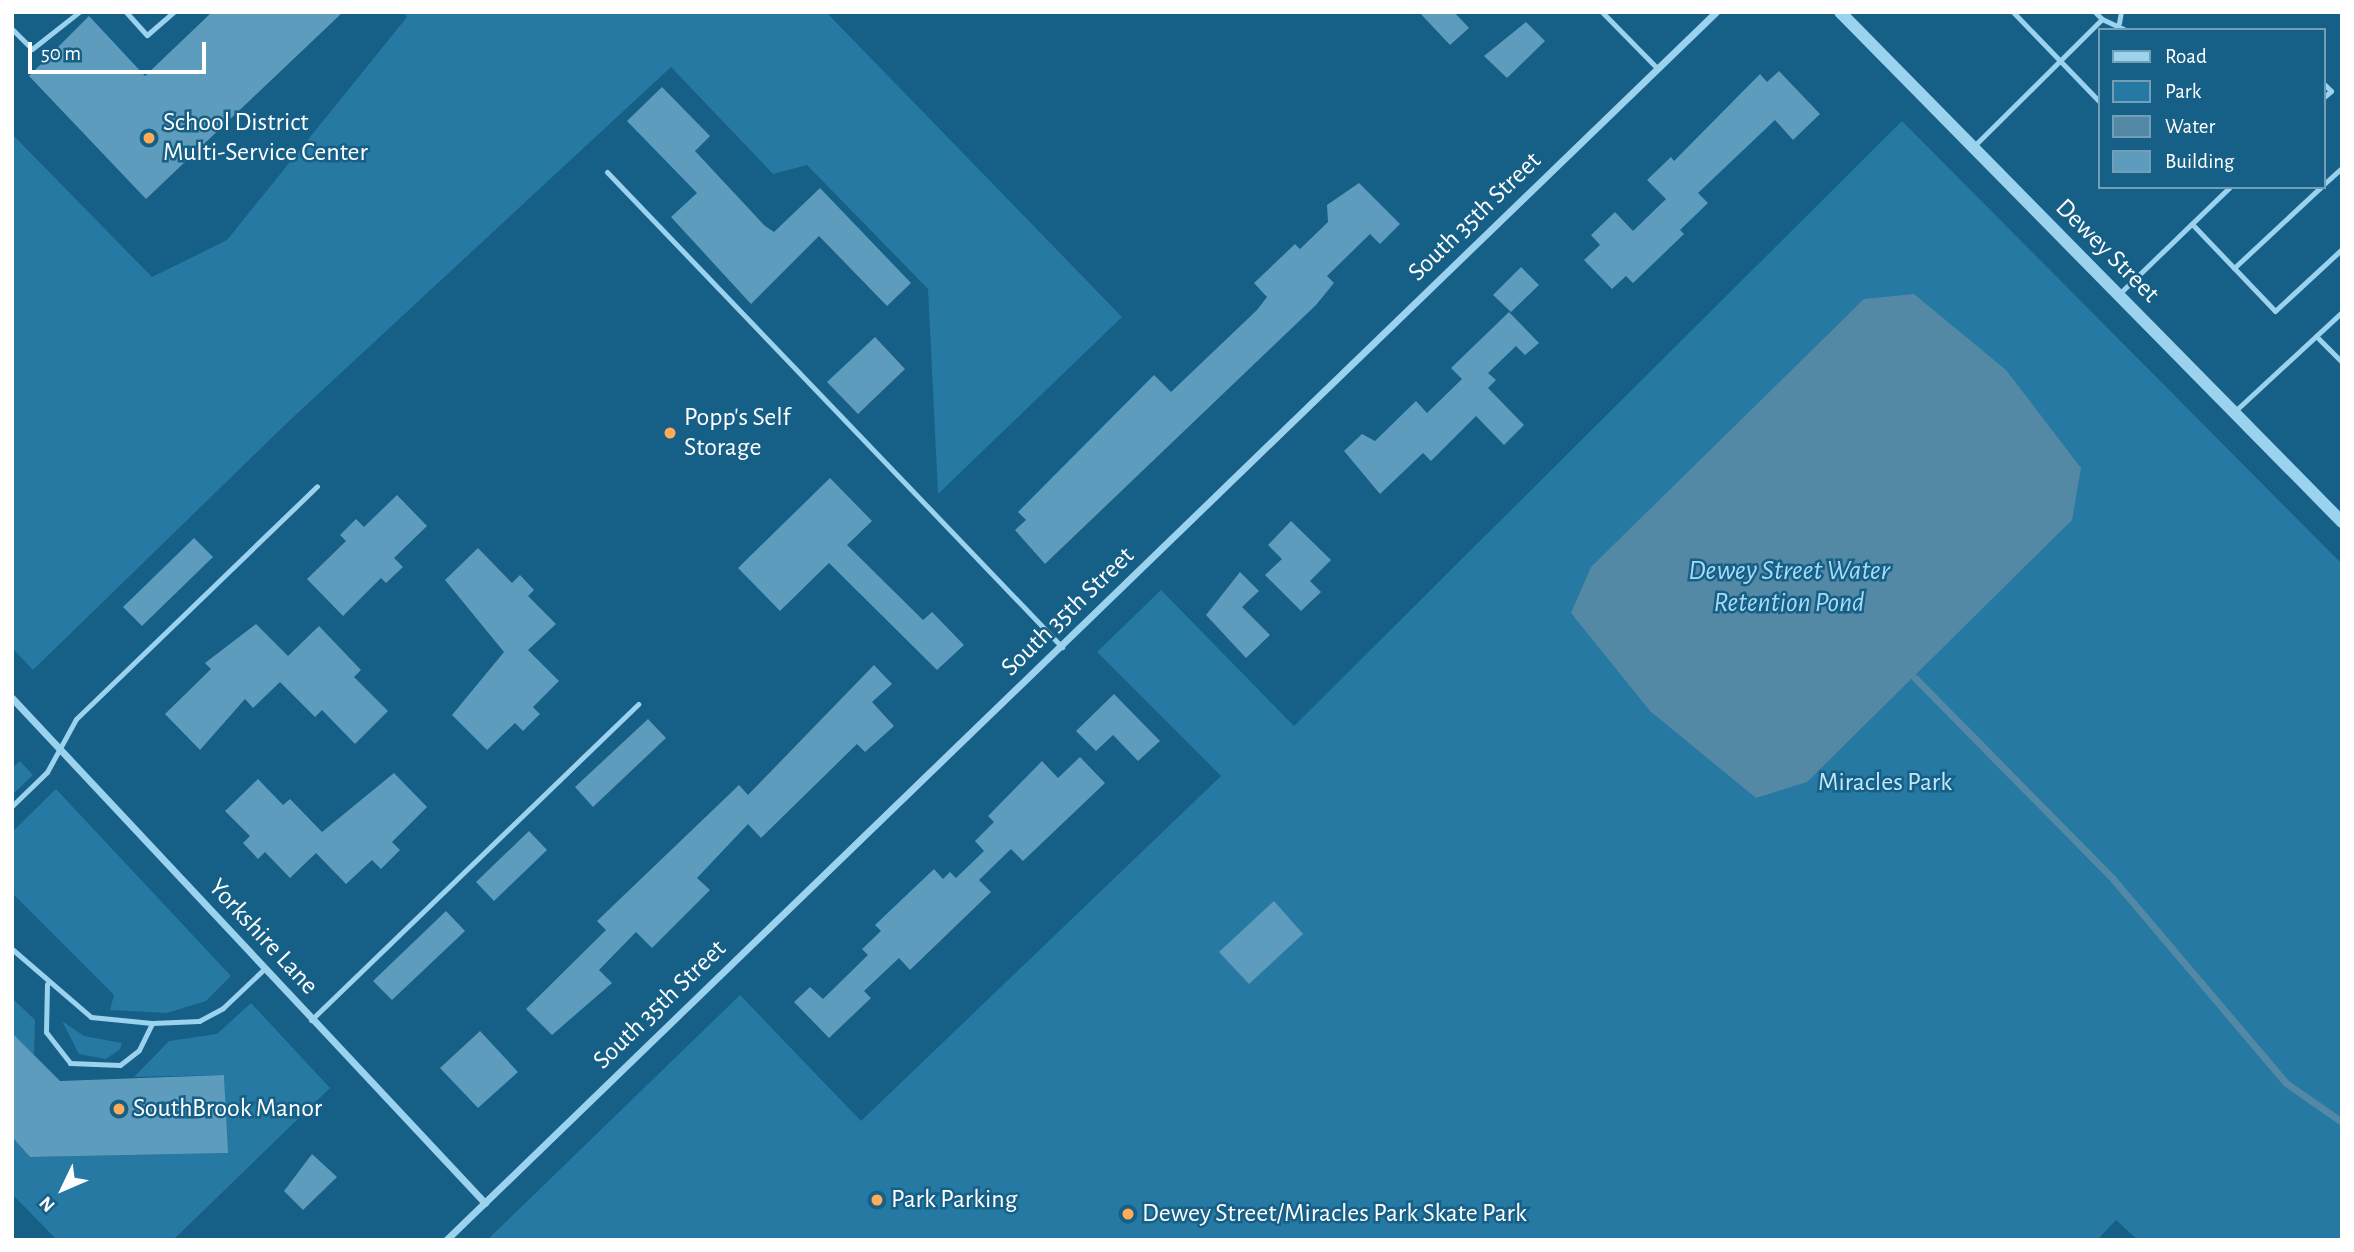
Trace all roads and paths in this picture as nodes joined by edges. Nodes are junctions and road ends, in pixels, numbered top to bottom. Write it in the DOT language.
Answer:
graph roads {
  1 [pos="79,12"];
  2 [pos="126,12"];
  3 [pos="173,12"];
  4 [pos="1602,12"];
  5 [pos="1716,12"];
  6 [pos="1840,12"];
  7 [pos="2013,12"];
  8 [pos="2095,12"];
  9 [pos="2120,12"];
  10 [pos="2102,19"];
  11 [pos="2119,23"];
  12 [pos="2124,28"];
  13 [pos="12,29"];
  14 [pos="2060,61"];
  15 [pos="1657,69"];
  16 [pos="2098,100"];
  17 [pos="1972,148"];
  18 [pos="2342,168"];
  19 [pos="607,172"];
  20 [pos="2326,183"];
  21 [pos="2228,189"];
  22 [pos="2320,189"];
  23 [pos="2192,224"];
  24 [pos="2342,249"];
  25 [pos="2234,268"];
  26 [pos="2118,295"];
  27 [pos="2342,312"];
  28 [pos="2316,336"];
  29 [pos="2342,362"];
  30 [pos="2234,412"];
  31 [pos="317,486"];
  32 [pos="2342,522"];
  33 [pos="1062,647"];
  34 [pos="12,698"];
  35 [pos="638,704"];
  36 [pos="60,747"];
  37 [pos="12,806"];
  38 [pos="12,949"];
  39 [pos="263,970"];
  40 [pos="47,984"];
  41 [pos="311,1020"];
  42 [pos="152,1023"];
  43 [pos="485,1203"];
  44 [pos="446,1240"];
  1 -- 13 [label="lane"];
  2 -- 3 [label="lane"];
  4 -- 15 [label="lane"];
  5 -- 15 [label="street, South 35th Street"];
  6 -- 17 [label="street, Dewey Street"];
  7 -- 14 [label="lane"];
  8 -- 10 [label="lane"];
  9 -- 11 [label="lane"];
  10 -- 11 [label="lane"];
  10 -- 14 [label="lane"];
  11 -- 12 [label="lane"];
  14 -- 16 [label="lane"];
  14 -- 17 [label="lane"];
  15 -- 33 [label="street, South 35th Street"];
  17 -- 26 [label="street, Dewey Street"];
  18 -- 20 [label="lane"];
  19 -- 33 [label="lane"];
  21 -- 23 [label="lane"];
  22 -- 25 [label="lane"];
  23 -- 25 [label="lane"];
  23 -- 26 [label="lane"];
  24 -- 25 [label="lane"];
  26 -- 30 [label="street, Dewey Street"];
  27 -- 28 [label="lane"];
  28 -- 29 [label="lane"];
  28 -- 30 [label="lane"];
  30 -- 32 [label="street, Dewey Street"];
  31 -- 36 [label="lane"];
  33 -- 43 [label="street, South 35th Street"];
  34 -- 36 [label="street, Yorkshire Lane"];
  35 -- 41 [label="lane"];
  36 -- 37 [label="lane"];
  36 -- 39 [label="street, Yorkshire Lane"];
  38 -- 40 [label="lane"];
  39 -- 41 [label="street, Yorkshire Lane"];
  39 -- 42 [label="lane"];
  40 -- 42 [label="lane"];
  40 -- 42 [label="lane"];
  41 -- 43 [label="street, Yorkshire Lane"];
  43 -- 44 [label="street, South 35th Street"];
}
